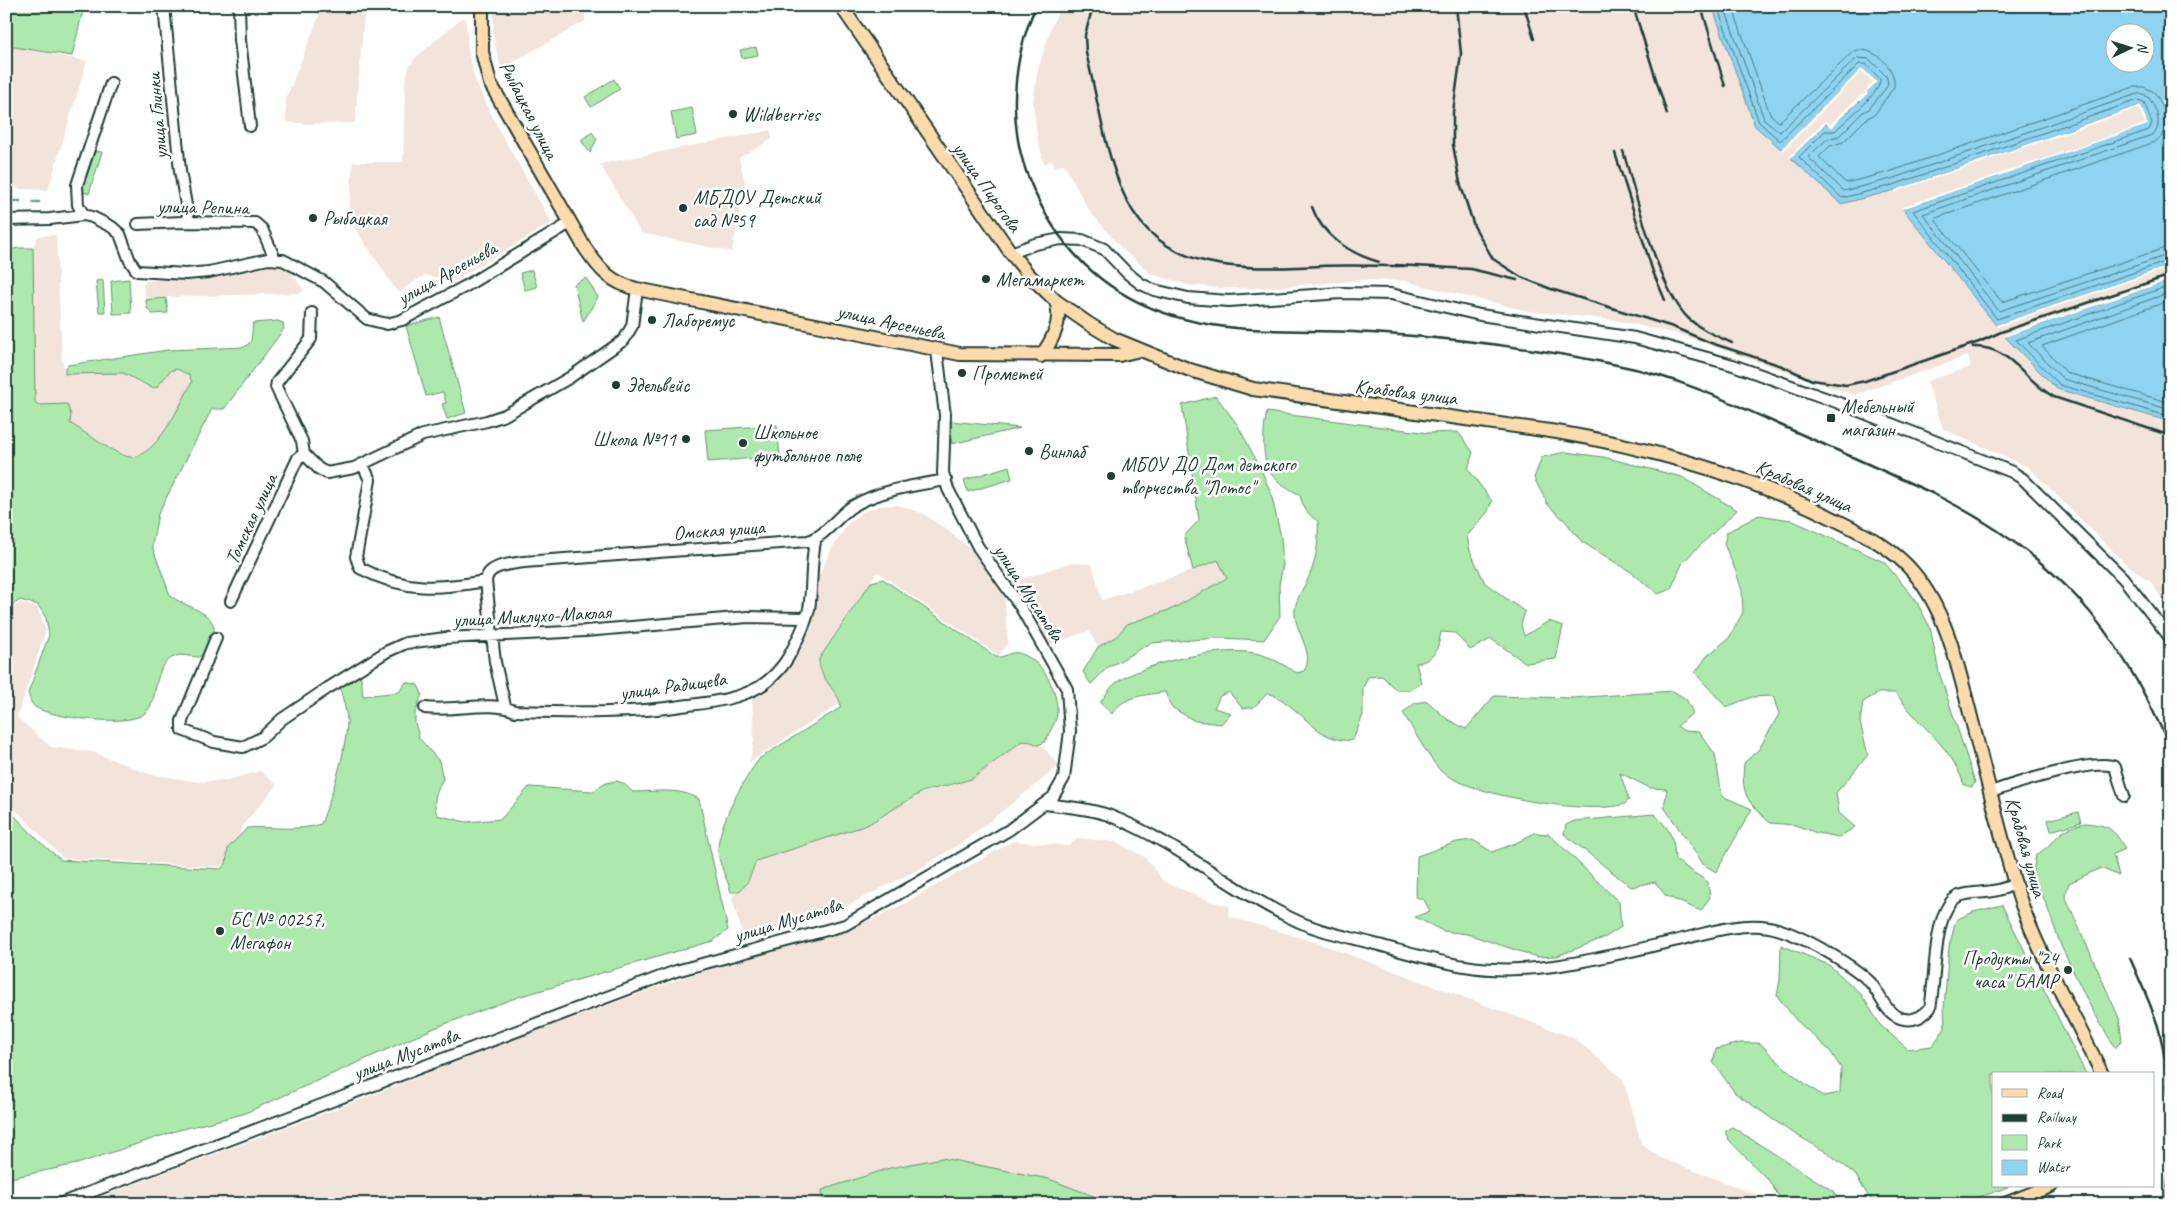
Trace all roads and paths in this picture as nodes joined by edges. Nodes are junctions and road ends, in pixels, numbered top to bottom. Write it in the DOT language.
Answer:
graph roads {
  1 [pos="164,6"];
  2 [pos="239,6"];
  3 [pos="482,6"];
  4 [pos="841,6"];
  5 [pos="112,83"];
  6 [pos="250,126"];
  7 [pos="84,215"];
  8 [pos="6,220"];
  9 [pos="189,222"];
  10 [pos="570,223"];
  11 [pos="138,224"];
  12 [pos="1011,253"];
  13 [pos="275,259"];
  14 [pos="637,289"];
  15 [pos="1056,301"];
  16 [pos="312,314"];
  17 [pos="1140,350"];
  18 [pos="938,351"];
  19 [pos="1041,356"];
  20 [pos="304,454"];
  21 [pos="363,465"];
  22 [pos="946,480"];
  23 [pos="816,537"];
  24 [pos="486,581"];
  25 [pos="231,601"];
  26 [pos="806,618"];
  27 [pos="492,637"];
  28 [pos="216,638"];
  29 [pos="2171,639"];
  30 [pos="506,706"];
  31 [pos="425,708"];
  32 [pos="1991,792"];
  33 [pos="2124,796"];
  34 [pos="1046,804"];
  35 [pos="2015,884"];
  36 [pos="2101,1072"];
  37 [pos="2046,1188"];
  38 [pos="59,1204"];
  39 [pos="2005,1204"];
  1 -- 9 [label="street, улица Глинки"];
  2 -- 6 [label="street"];
  3 -- 10 [label="main road, Рыбацкая улица"];
  4 -- 12 [label="main road, улица Пирогова"];
  5 -- 7 [label="street"];
  7 -- 8 [label="street"];
  7 -- 13 [label="street, улица Арсеньева"];
  9 -- 11 [label="street, улица Репина"];
  9 -- 13 [label="street, улица Репина"];
  10 -- 13 [label="street, улица Арсеньева"];
  10 -- 14 [label="main road, улица Арсеньева"];
  12 -- 15 [label="main road, улица Пирогова"];
  12 -- 29 [label="street"];
  14 -- 18 [label="main road, улица Арсеньева"];
  14 -- 21 [label="street"];
  15 -- 17 [label="main road, улица Пирогова"];
  15 -- 19 [label="main road"];
  16 -- 20 [label="street"];
  17 -- 19 [label="main road, улица Арсеньева"];
  17 -- 32 [label="main road, Крабовая улица"];
  18 -- 19 [label="main road, улица Арсеньева"];
  18 -- 22 [label="street, улица Мусатова"];
  20 -- 21 [label="street"];
  20 -- 25 [label="street, Томская улица"];
  21 -- 24 [label="street"];
  22 -- 23 [label="street, Омская улица"];
  22 -- 34 [label="street, улица Мусатова"];
  23 -- 24 [label="street, Омская улица"];
  23 -- 26 [label="street, улица Радищева"];
  24 -- 27 [label="street"];
  26 -- 27 [label="street, улица Миклухо-Маклая"];
  26 -- 30 [label="street, улица Радищева"];
  27 -- 28 [label="street, улица Миклухо-Маклая"];
  27 -- 30 [label="street"];
  30 -- 31 [label="street, улица Радищева"];
  32 -- 33 [label="street"];
  32 -- 35 [label="main road, Крабовая улица"];
  34 -- 35 [label="street"];
  34 -- 38 [label="street, улица Мусатова"];
  35 -- 36 [label="main road, Крабовая улица"];
  37 -- 39 [label="main road"];
}
